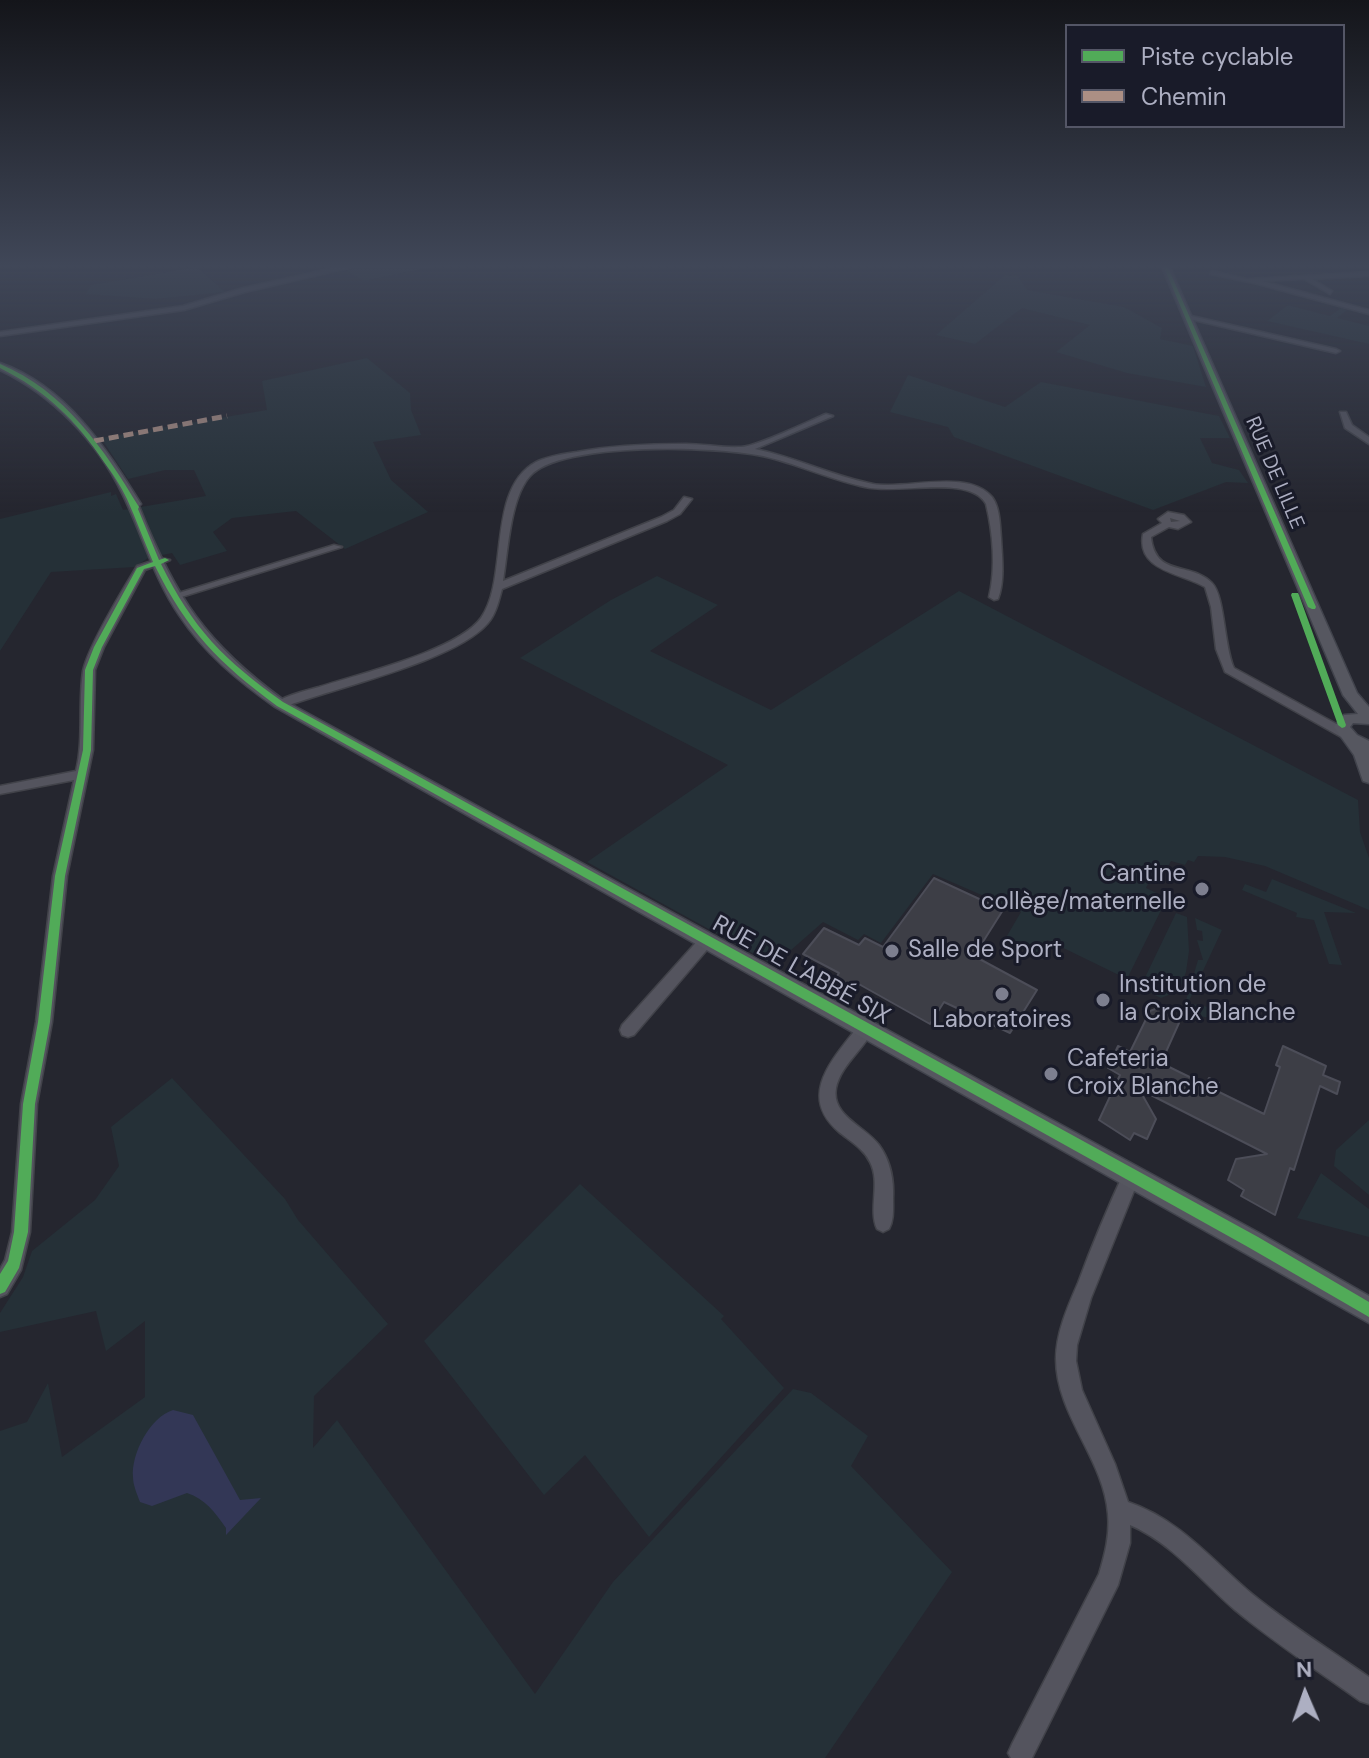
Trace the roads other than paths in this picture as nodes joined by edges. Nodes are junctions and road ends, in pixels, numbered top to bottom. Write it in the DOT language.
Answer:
graph roads {
  1 [pos="1200,347"];
  2 [pos="1319,347"];
  3 [pos="1336,351"];
  4 [pos="0,366"];
  5 [pos="1343,414"];
  6 [pos="829,416"];
  7 [pos="1369,441"];
  8 [pos="746,450"];
  9 [pos="687,499"];
  10 [pos="1168,524"];
  11 [pos="337,547"];
  12 [pos="161,561"];
  13 [pos="499,568"];
  14 [pos="538,568"];
  15 [pos="495,588"];
  16 [pos="178,595"];
  17 [pos="994,597"];
  18 [pos="1312,607"];
  19 [pos="280,704"];
  20 [pos="1369,718"];
  21 [pos="1347,729"];
  22 [pos="1369,747"];
  23 [pos="81,774"];
  24 [pos="1369,777"];
  25 [pos="0,790"];
  26 [pos="706,941"];
  27 [pos="628,1030"];
  28 [pos="865,1030"];
  29 [pos="1131,1176"];
  30 [pos="883,1223"];
  31 [pos="0,1287"];
  32 [pos="1369,1308"];
  33 [pos="1120,1510"];
  34 [pos="1369,1692"];
  35 [pos="1021,1753"];
  1 -- 18 [label="main road, RUE DE LILLE"];
  2 -- 3 [label="street"];
  4 -- 12 [label="main road, RUE DE L'ABBÉ SIX"];
  5 -- 7 [label="street"];
  6 -- 8 [label="street"];
  8 -- 13 [label="street"];
  8 -- 17 [label="street"];
  9 -- 14 [label="street"];
  10 -- 21 [label="street"];
  11 -- 16 [label="street"];
  12 -- 16 [label="main road, RUE DE L'ABBÉ SIX"];
  12 -- 23 [label="street"];
  13 -- 14 [label="street"];
  13 -- 15 [label="street"];
  14 -- 15 [label="street"];
  15 -- 19 [label="street"];
  16 -- 19 [label="main road, RUE DE L'ABBÉ SIX"];
  18 -- 20 [label="main road, RUE DE LILLE"];
  18 -- 21 [label="main road, RUE DE LILLE"];
  19 -- 26 [label="main road, RUE DE L'ABBÉ SIX"];
  20 -- 21 [label="main road"];
  21 -- 22 [label="main road"];
  21 -- 24 [label="main road, RUE DE LILLE"];
  23 -- 25 [label="street"];
  23 -- 31 [label="street"];
  26 -- 27 [label="street"];
  26 -- 28 [label="main road, RUE DE L'ABBÉ SIX"];
  28 -- 29 [label="main road, RUE DE L'ABBÉ SIX"];
  28 -- 30 [label="street"];
  29 -- 32 [label="main road, RUE DE L'ABBÉ SIX"];
  29 -- 33 [label="street"];
  33 -- 34 [label="street"];
  33 -- 35 [label="street"];
}
